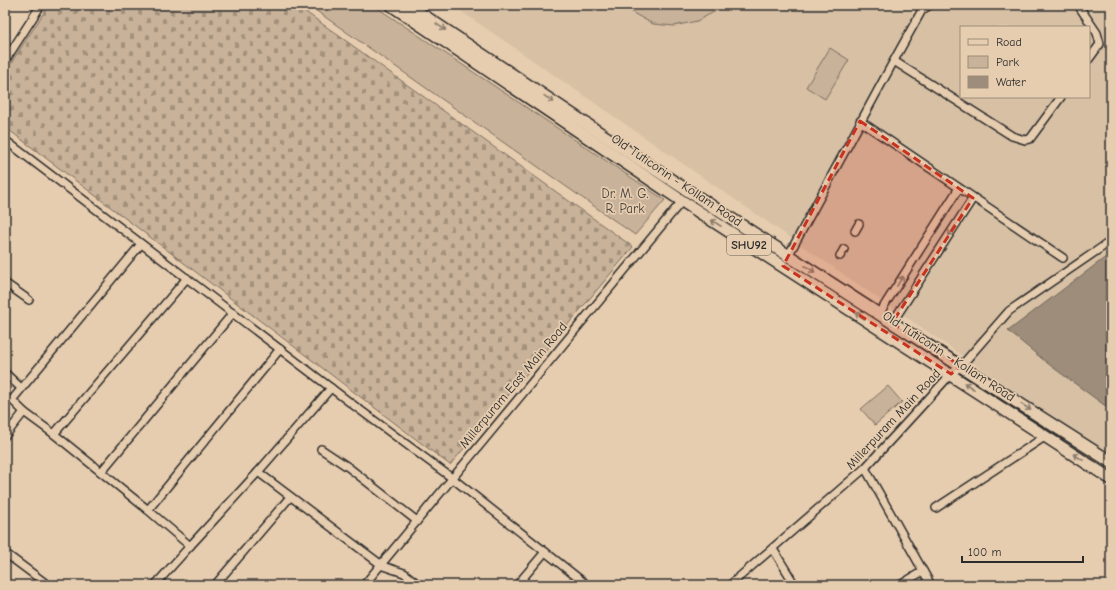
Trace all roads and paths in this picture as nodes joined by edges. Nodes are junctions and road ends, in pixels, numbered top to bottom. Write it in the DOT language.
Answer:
graph roads {
  1 [pos="41,5"];
  2 [pos="391,5"];
  3 [pos="408,5"];
  4 [pos="930,5"];
  5 [pos="1078,5"];
  6 [pos="921,7"];
  7 [pos="1090,58"];
  8 [pos="894,60"];
  9 [pos="5,61"];
  10 [pos="1060,98"];
  11 [pos="860,121"];
  12 [pos="5,140"];
  13 [pos="959,188"];
  14 [pos="973,198"];
  15 [pos="682,201"];
  16 [pos="859,224"];
  17 [pos="855,231"];
  18 [pos="1111,241"];
  19 [pos="141,244"];
  20 [pos="844,249"];
  21 [pos="788,255"];
  22 [pos="840,256"];
  23 [pos="1063,258"];
  24 [pos="783,266"];
  25 [pos="187,278"];
  26 [pos="5,282"];
  27 [pos="28,300"];
  28 [pos="233,313"];
  29 [pos="879,314"];
  30 [pos="892,323"];
  31 [pos="280,350"];
  32 [pos="961,366"];
  33 [pos="5,373"];
  34 [pos="951,374"];
  35 [pos="21,388"];
  36 [pos="330,388"];
  37 [pos="24,412"];
  38 [pos="54,434"];
  39 [pos="5,436"];
  40 [pos="1046,436"];
  41 [pos="321,449"];
  42 [pos="1111,462"];
  43 [pos="865,468"];
  44 [pos="101,472"];
  45 [pos="258,472"];
  46 [pos="452,478"];
  47 [pos="1111,479"];
  48 [pos="290,497"];
  49 [pos="936,508"];
  50 [pos="148,510"];
  51 [pos="416,521"];
  52 [pos="190,546"];
  53 [pos="773,548"];
  54 [pos="545,552"];
  55 [pos="5,554"];
  56 [pos="381,564"];
  57 [pos="923,571"];
  58 [pos="48,585"];
  59 [pos="155,585"];
  60 [pos="215,585"];
  61 [pos="364,585"];
  62 [pos="420,585"];
  63 [pos="517,585"];
  64 [pos="587,585"];
  65 [pos="730,585"];
  66 [pos="795,585"];
  67 [pos="900,585"];
  68 [pos="931,585"];
  1 -- 9 [label="street"];
  2 -- 15 [label="main road, Old Tuticorin - Kollam Road / SHU92"];
  3 -- 21 [label="main road, one-way"];
  4 -- 6 [label="street"];
  5 -- 7 [label="street"];
  6 -- 8 [label="street"];
  8 -- 10 [label="street"];
  8 -- 11 [label="street"];
  11 -- 13 [label="street"];
  11 -- 21 [label="street"];
  12 -- 19 [label="street"];
  13 -- 14 [label="street"];
  29 -- 13 [label="street, one-way"];
  14 -- 23 [label="street"];
  14 -- 30 [label="street, one-way"];
  24 -- 15 [label="main road, Old Tuticorin - Kollam Road / SHU92, one-way"];
  15 -- 46 [label="street, Millerpuram East Main Road"];
  16 -- 17 [label="street"];
  18 -- 32 [label="street, Millerpuram Main Road"];
  19 -- 25 [label="street"];
  19 -- 35 [label="street"];
  20 -- 22 [label="street"];
  21 -- 24 [label="street"];
  21 -- 29 [label="main road, one-way"];
  34 -- 24 [label="main road, Old Tuticorin - Kollam Road / SHU92, one-way"];
  25 -- 28 [label="street"];
  25 -- 38 [label="street"];
  26 -- 27 [label="street"];
  28 -- 31 [label="street"];
  28 -- 44 [label="street"];
  29 -- 30 [label="main road"];
  30 -- 32 [label="main road"];
  31 -- 36 [label="street"];
  31 -- 50 [label="street"];
  32 -- 34 [label="street, Millerpuram Main Road"];
  32 -- 42 [label="main road, one-way"];
  33 -- 35 [label="street"];
  40 -- 34 [label="main road, Old Tuticorin - Kollam Road / SHU92, one-way"];
  34 -- 43 [label="street, Millerpuram Main Road"];
  35 -- 37 [label="street"];
  36 -- 45 [label="street"];
  36 -- 46 [label="street"];
  37 -- 38 [label="street"];
  37 -- 39 [label="street"];
  38 -- 44 [label="street"];
  47 -- 40 [label="main road, Old Tuticorin - Kollam Road / SHU92, one-way"];
  40 -- 49 [label="street"];
  41 -- 51 [label="street"];
  43 -- 53 [label="street, Millerpuram Main Road"];
  43 -- 57 [label="street"];
  44 -- 50 [label="street"];
  45 -- 48 [label="street"];
  45 -- 52 [label="street"];
  46 -- 51 [label="street, Millerpuram East Main Road"];
  46 -- 54 [label="street"];
  48 -- 56 [label="street"];
  48 -- 60 [label="street"];
  50 -- 52 [label="street"];
  51 -- 56 [label="street, Millerpuram East Main Road"];
  52 -- 59 [label="street"];
  53 -- 65 [label="street, Millerpuram Main Road"];
  53 -- 66 [label="street"];
  54 -- 63 [label="street"];
  54 -- 64 [label="street"];
  55 -- 58 [label="street"];
  56 -- 61 [label="street, Millerpuram East Main Road"];
  56 -- 62 [label="street"];
  57 -- 67 [label="street"];
  57 -- 68 [label="street"];
}
